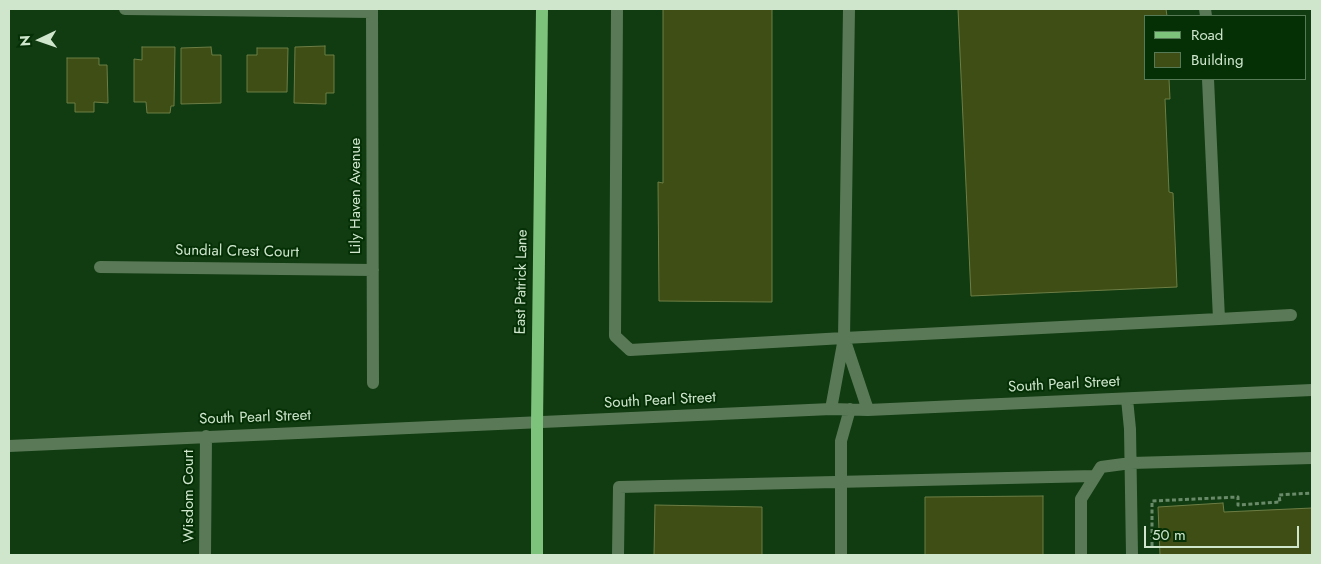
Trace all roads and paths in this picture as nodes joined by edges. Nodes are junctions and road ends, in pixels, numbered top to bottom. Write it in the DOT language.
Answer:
graph roads {
  1 [pos="125,9"];
  2 [pos="542,9"];
  3 [pos="617,9"];
  4 [pos="849,9"];
  5 [pos="372,11"];
  6 [pos="1208,80"];
  7 [pos="100,267"];
  8 [pos="373,270"];
  9 [pos="1292,315"];
  10 [pos="1219,319"];
  11 [pos="844,338"];
  12 [pos="373,383"];
  13 [pos="1312,390"];
  14 [pos="1127,399"];
  15 [pos="832,409"];
  16 [pos="850,410"];
  17 [pos="868,410"];
  18 [pos="537,423"];
  19 [pos="206,436"];
  20 [pos="9,446"];
  21 [pos="1312,458"];
  22 [pos="1131,463"];
  23 [pos="1094,476"];
  24 [pos="841,482"];
  25 [pos="1312,494"];
  26 [pos="1152,546"];
  27 [pos="206,555"];
  28 [pos="538,555"];
  29 [pos="618,555"];
  30 [pos="841,555"];
  31 [pos="1081,555"];
  32 [pos="1132,555"];
  1 -- 5 [label="street"];
  2 -- 18 [label="main road, East Patrick Lane"];
  3 -- 11 [label="street"];
  4 -- 11 [label="street"];
  5 -- 8 [label="street, Lily Haven Avenue"];
  6 -- 10 [label="street"];
  7 -- 8 [label="street, Sundial Crest Court"];
  8 -- 12 [label="street, Lily Haven Avenue"];
  9 -- 10 [label="street"];
  10 -- 11 [label="street"];
  11 -- 15 [label="street"];
  11 -- 17 [label="street"];
  13 -- 14 [label="street, South Pearl Street"];
  14 -- 17 [label="street, South Pearl Street"];
  14 -- 22 [label="street"];
  15 -- 16 [label="street, South Pearl Street"];
  15 -- 18 [label="street, South Pearl Street"];
  16 -- 17 [label="street, South Pearl Street"];
  16 -- 24 [label="street"];
  18 -- 19 [label="street, South Pearl Street"];
  18 -- 28 [label="main road, East Patrick Lane"];
  19 -- 20 [label="street, South Pearl Street"];
  19 -- 27 [label="street, Wisdom Court"];
  21 -- 22 [label="street"];
  22 -- 23 [label="street"];
  22 -- 32 [label="street"];
  23 -- 24 [label="street"];
  23 -- 31 [label="street"];
  24 -- 29 [label="street"];
  24 -- 30 [label="street"];
  25 -- 26 [label="path"];
}
